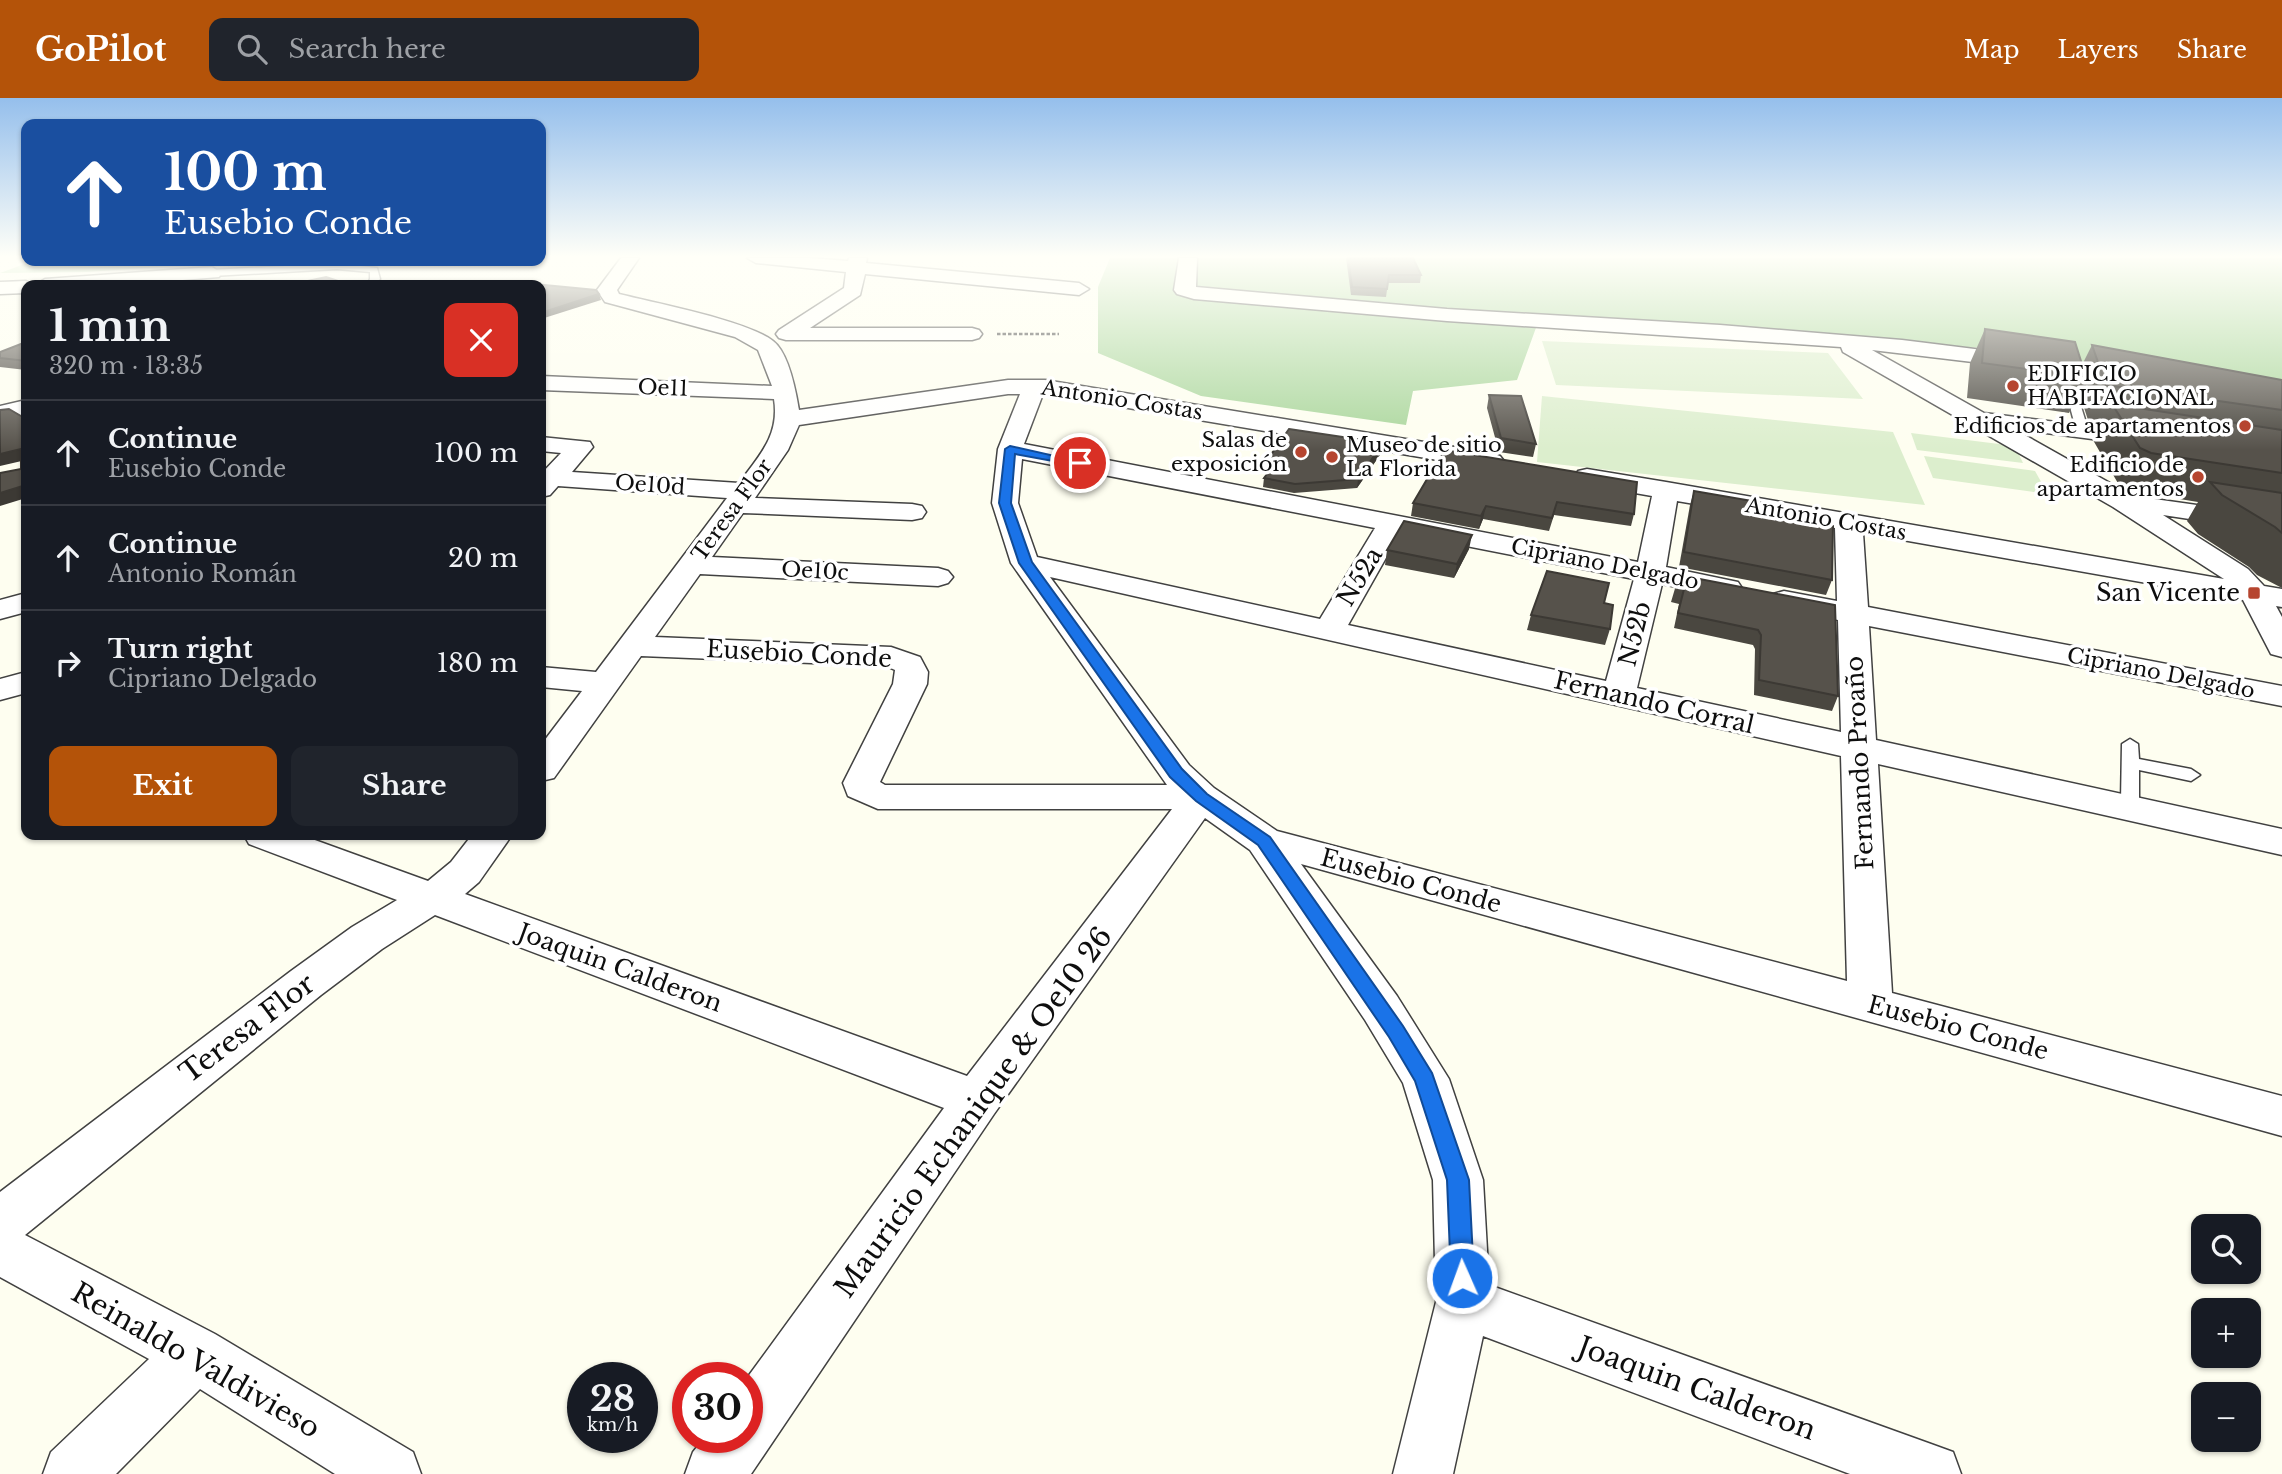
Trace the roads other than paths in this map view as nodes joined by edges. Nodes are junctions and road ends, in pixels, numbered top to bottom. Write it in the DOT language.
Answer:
graph roads {
  1 [pos="701,322"];
  2 [pos="804,322"];
  3 [pos="1570,322"];
  4 [pos="972,334"];
  5 [pos="776,340"];
  6 [pos="1844,343"];
  7 [pos="2053,368"];
  8 [pos="2093,373"];
  9 [pos="546,383"];
  10 [pos="1034,386"];
  11 [pos="787,406"];
  12 [pos="21,408"];
  13 [pos="0,413"];
  14 [pos="1977,418"];
  15 [pos="2082,429"];
  16 [pos="2176,443"];
  17 [pos="546,444"];
  18 [pos="1010,449"];
  19 [pos="1519,465"];
  20 [pos="1559,472"];
  21 [pos="547,483"];
  22 [pos="1666,490"];
  23 [pos="742,498"];
  24 [pos="2122,501"];
  25 [pos="912,513"];
  26 [pos="1392,523"];
  27 [pos="1849,524"];
  28 [pos="2282,525"];
  29 [pos="1025,563"];
  30 [pos="691,565"];
  31 [pos="1650,573"];
  32 [pos="938,577"];
  33 [pos="2268,595"];
  34 [pos="21,604"];
  35 [pos="0,610"];
  36 [pos="1853,613"];
  37 [pos="1329,630"];
  38 [pos="632,646"];
  39 [pos="2282,647"];
  40 [pos="546,677"];
  41 [pos="21,683"];
  42 [pos="604,683"];
  43 [pos="0,690"];
  44 [pos="1619,695"];
  45 [pos="2282,696"];
  46 [pos="2130,744"];
  47 [pos="1860,750"];
  48 [pos="2130,762"];
  49 [pos="546,763"];
  50 [pos="2190,775"];
  51 [pos="1201,797"];
  52 [pos="2133,810"];
  53 [pos="276,840"];
  54 [pos="489,840"];
  55 [pos="1264,841"];
  56 [pos="2282,842"];
  57 [pos="432,899"];
  58 [pos="1870,1003"];
  59 [pos="978,1100"];
  60 [pos="2282,1116"];
  61 [pos="0,1223"];
  62 [pos="0,1248"];
  63 [pos="1463,1302"];
  64 [pos="195,1354"];
  65 [pos="763,1405"];
  66 [pos="730,1453"];
  67 [pos="72,1474"];
  68 [pos="391,1474"];
  69 [pos="715,1474"];
  70 [pos="1423,1474"];
  71 [pos="1931,1474"];
  1 -- 5 [label="street"];
  2 -- 5 [label="street"];
  3 -- 6 [label="street"];
  4 -- 5 [label="street"];
  5 -- 11 [label="street"];
  6 -- 7 [label="street"];
  6 -- 14 [label="street"];
  7 -- 8 [label="street"];
  7 -- 15 [label="lane"];
  9 -- 11 [label="street, Oe11"];
  10 -- 11 [label="street, Antonio Costas"];
  10 -- 18 [label="street"];
  10 -- 19 [label="street, Antonio Costas"];
  11 -- 23 [label="street, Teresa Flor"];
  12 -- 13 [label="street"];
  14 -- 15 [label="street"];
  14 -- 24 [label="street"];
  15 -- 16 [label="street"];
  17 -- 21 [label="street"];
  18 -- 26 [label="street, Cipriano Delgado"];
  18 -- 29 [label="street"];
  20 -- 22 [label="street, Antonio Costas"];
  21 -- 23 [label="street, Oe10d"];
  22 -- 27 [label="street, Antonio Costas"];
  22 -- 31 [label="street, N52b"];
  23 -- 25 [label="street, Oe10d"];
  23 -- 30 [label="street, Teresa Flor"];
  24 -- 28 [label="street"];
  24 -- 33 [label="street"];
  26 -- 31 [label="street, Cipriano Delgado"];
  26 -- 37 [label="street, N52a"];
  27 -- 33 [label="street, Antonio Costas"];
  27 -- 36 [label="street, Fernando Proaño"];
  29 -- 37 [label="street, Fernando Corral"];
  29 -- 51 [label="street"];
  30 -- 32 [label="street, Oe10c"];
  30 -- 38 [label="street, Teresa Flor"];
  31 -- 36 [label="street, Cipriano Delgado"];
  31 -- 44 [label="street, N52b"];
  33 -- 39 [label="street"];
  34 -- 35 [label="street"];
  36 -- 45 [label="street, Cipriano Delgado"];
  36 -- 47 [label="street, Fernando Proaño"];
  37 -- 44 [label="street, Fernando Corral"];
  38 -- 42 [label="street, Teresa Flor"];
  38 -- 51 [label="street, Eusebio Conde"];
  40 -- 42 [label="street"];
  41 -- 43 [label="street"];
  42 -- 49 [label="street, Teresa Flor"];
  44 -- 47 [label="street, Fernando Corral"];
  46 -- 48 [label="lane"];
  47 -- 52 [label="street, Fernando Corral"];
  47 -- 58 [label="street, Fernando Proaño"];
  48 -- 50 [label="lane"];
  48 -- 52 [label="lane"];
  51 -- 55 [label="street, Eusebio Conde"];
  51 -- 59 [label="street, Mauricio Echanique & Oe10 26"];
  52 -- 56 [label="street, Fernando Corral"];
  53 -- 57 [label="street, Joaquin Calderon"];
  54 -- 57 [label="street, Teresa Flor"];
  55 -- 58 [label="street, Eusebio Conde"];
  55 -- 63 [label="street"];
  57 -- 59 [label="street, Joaquin Calderon"];
  57 -- 61 [label="street, Teresa Flor"];
  58 -- 60 [label="street, Eusebio Conde"];
  59 -- 65 [label="street, Mauricio Echanique & Oe10 26"];
  62 -- 64 [label="street, Reinaldo Valdivieso"];
  63 -- 70 [label="street"];
  63 -- 71 [label="street, Joaquin Calderon"];
  64 -- 67 [label="street"];
  64 -- 68 [label="street, Reinaldo Valdivieso"];
  66 -- 69 [label="street"];
}
